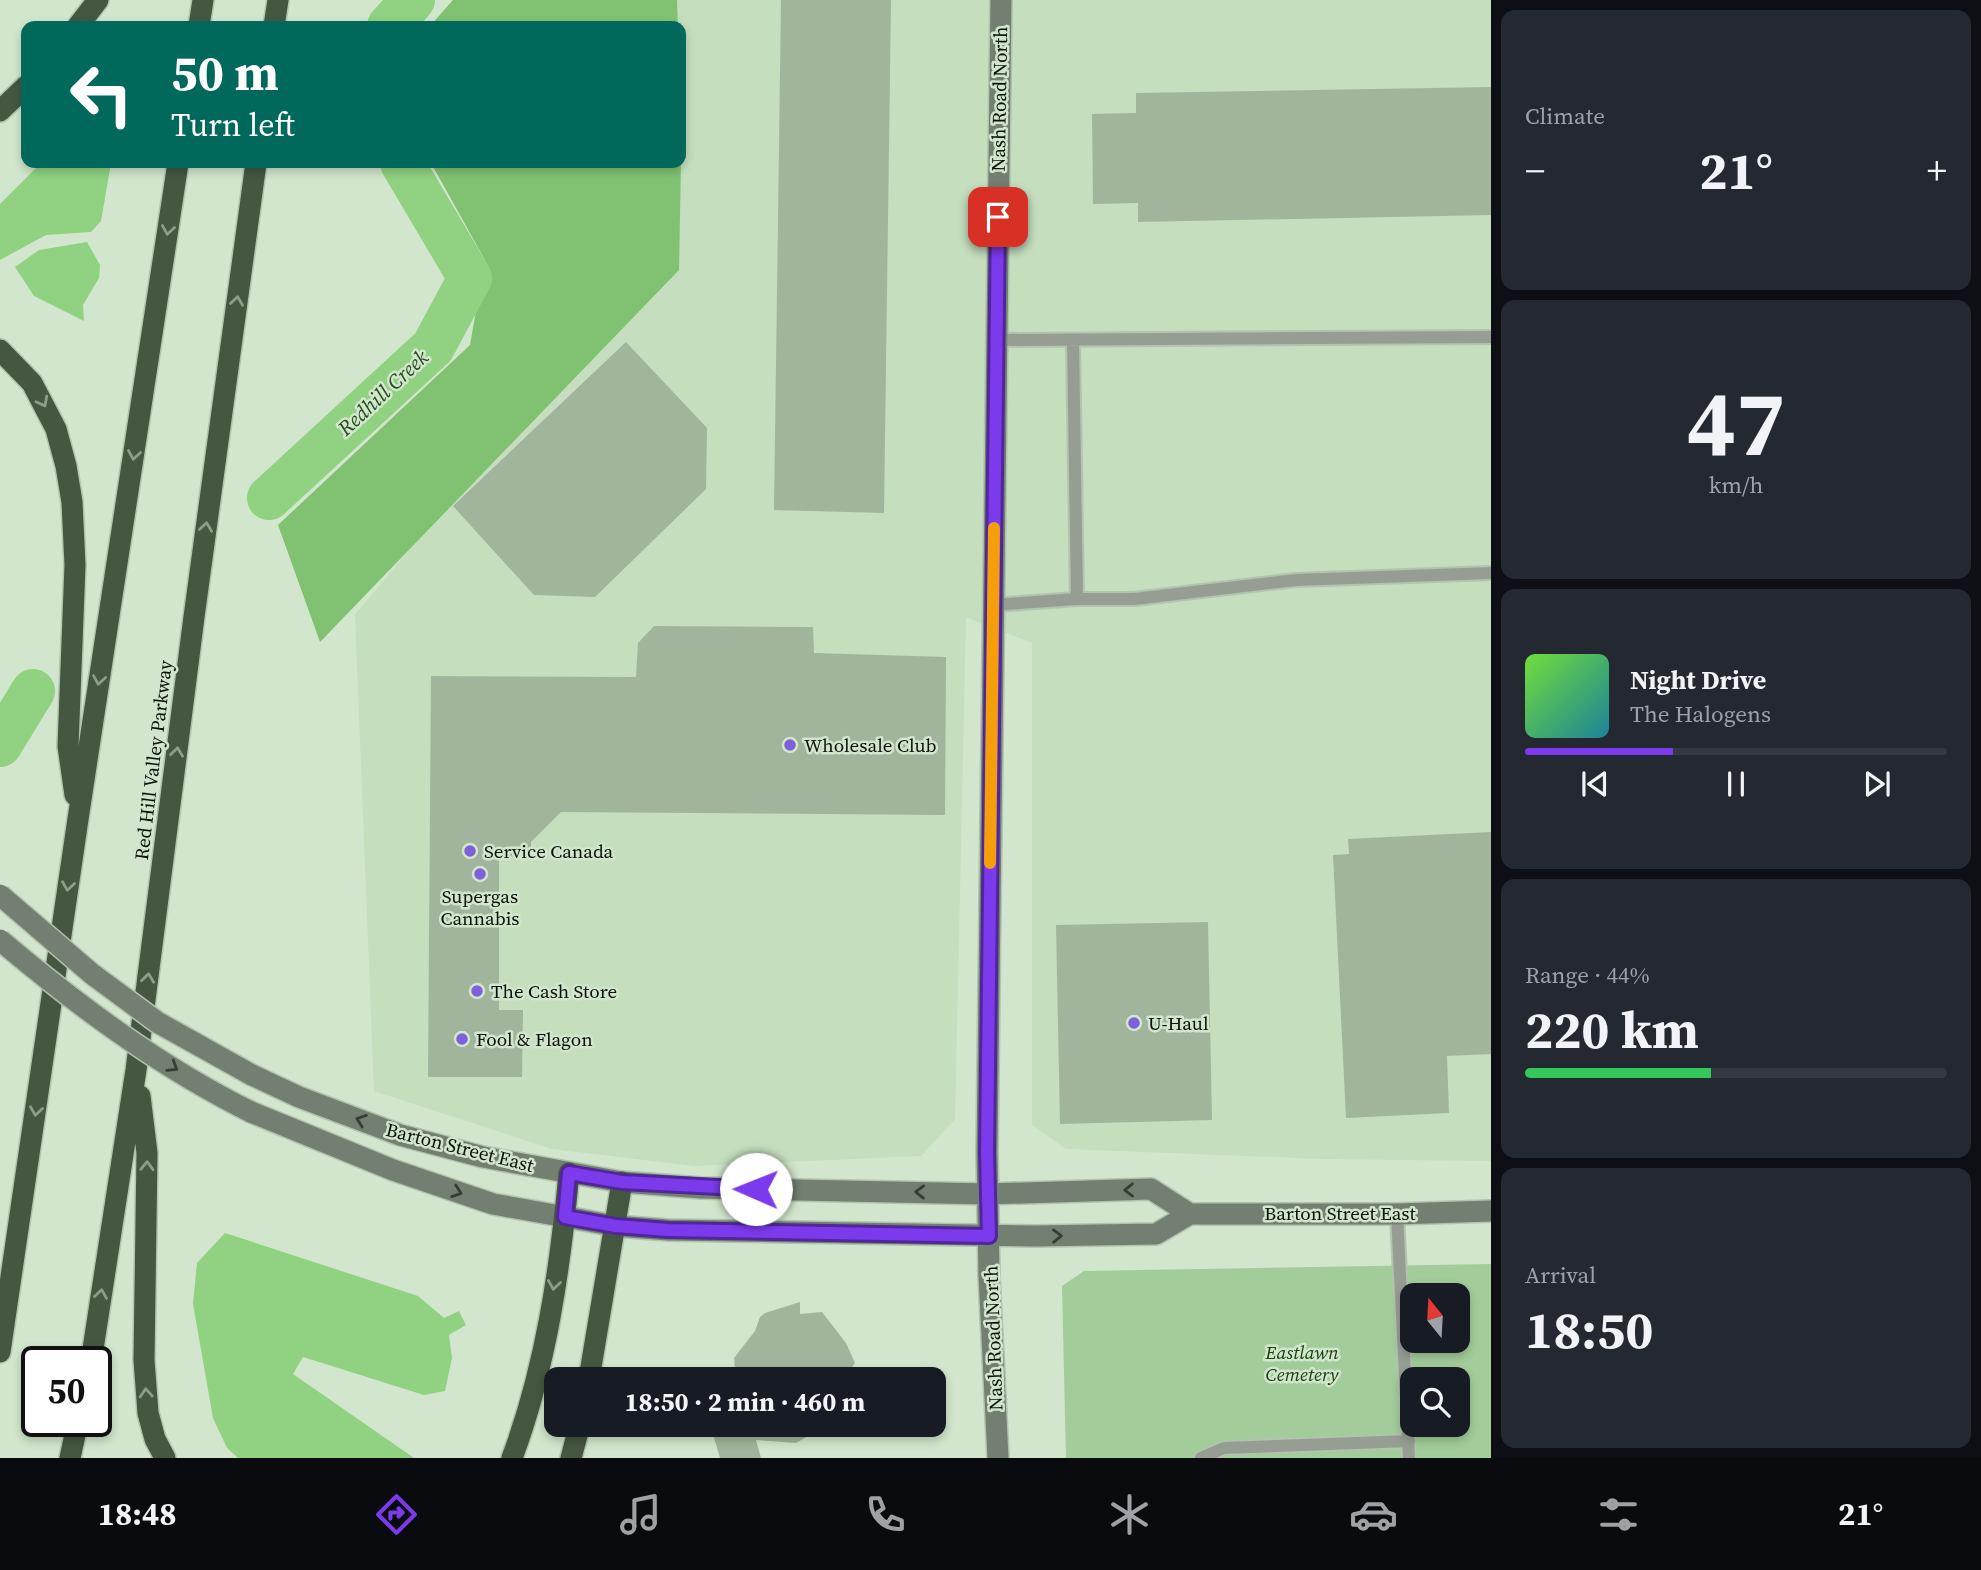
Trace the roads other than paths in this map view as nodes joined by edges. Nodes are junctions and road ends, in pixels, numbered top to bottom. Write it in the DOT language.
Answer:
graph roads {
  1 [pos="98,0"];
  2 [pos="203,0"];
  3 [pos="278,0"];
  4 [pos="1001,0"];
  5 [pos="82,21"];
  6 [pos="200,21"];
  7 [pos="275,21"];
  8 [pos="21,91"];
  9 [pos="0,111"];
  10 [pos="177,168"];
  11 [pos="255,168"];
  12 [pos="1491,337"];
  13 [pos="996,340"];
  14 [pos="1073,340"];
  15 [pos="0,350"];
  16 [pos="1491,573"];
  17 [pos="1077,600"];
  18 [pos="993,605"];
  19 [pos="78,819"];
  20 [pos="0,895"];
  21 [pos="0,940"];
  22 [pos="136,1070"];
  23 [pos="569,1173"];
  24 [pos="622,1182"];
  25 [pos="988,1194"];
  26 [pos="1491,1211"];
  27 [pos="1190,1214"];
  28 [pos="1397,1214"];
  29 [pos="565,1217"];
  30 [pos="616,1226"];
  31 [pos="989,1236"];
  32 [pos="93,1346"];
  33 [pos="0,1352"];
  34 [pos="591,1367"];
  35 [pos="75,1437"];
  36 [pos="577,1437"];
  37 [pos="1409,1441"];
  38 [pos="70,1458"];
  39 [pos="165,1458"];
  40 [pos="512,1458"];
  41 [pos="571,1458"];
  42 [pos="998,1458"];
  43 [pos="1201,1458"];
  44 [pos="1409,1458"];
  1 -- 5 [label="highway"];
  2 -- 6 [label="highway"];
  3 -- 7 [label="highway"];
  4 -- 13 [label="main road, Nash Road North"];
  8 -- 9 [label="highway"];
  10 -- 19 [label="highway, one-way"];
  22 -- 11 [label="highway, Red Hill Valley Parkway, one-way"];
  12 -- 14 [label="lane"];
  13 -- 14 [label="lane"];
  13 -- 18 [label="main road, Nash Road North"];
  14 -- 17 [label="lane"];
  15 -- 19 [label="highway, one-way"];
  16 -- 17 [label="lane"];
  17 -- 18 [label="lane"];
  18 -- 25 [label="main road, Nash Road North"];
  19 -- 33 [label="highway, one-way"];
  23 -- 20 [label="main road, Barton Street East, one-way, bridge"];
  21 -- 29 [label="main road, Barton Street East, one-way, bridge"];
  32 -- 22 [label="highway, Red Hill Valley Parkway, one-way"];
  39 -- 22 [label="highway, one-way"];
  23 -- 24 [label="main road, Barton Street East"];
  23 -- 29 [label="highway"];
  25 -- 24 [label="main road, Barton Street East, one-way"];
  24 -- 30 [label="highway"];
  27 -- 25 [label="main road, Barton Street East, one-way"];
  25 -- 31 [label="main road, Nash Road North"];
  26 -- 28 [label="main road, Barton Street East"];
  27 -- 28 [label="main road, Barton Street East"];
  31 -- 27 [label="main road, Barton Street East, one-way"];
  28 -- 37 [label="lane"];
  29 -- 30 [label="main road, Barton Street East"];
  29 -- 40 [label="highway, one-way"];
  30 -- 31 [label="main road, Barton Street East"];
  30 -- 34 [label="highway"];
  31 -- 42 [label="main road, Nash Road North"];
  35 -- 38 [label="highway"];
  36 -- 41 [label="highway"];
  37 -- 43 [label="lane"];
  37 -- 44 [label="lane"];
}
